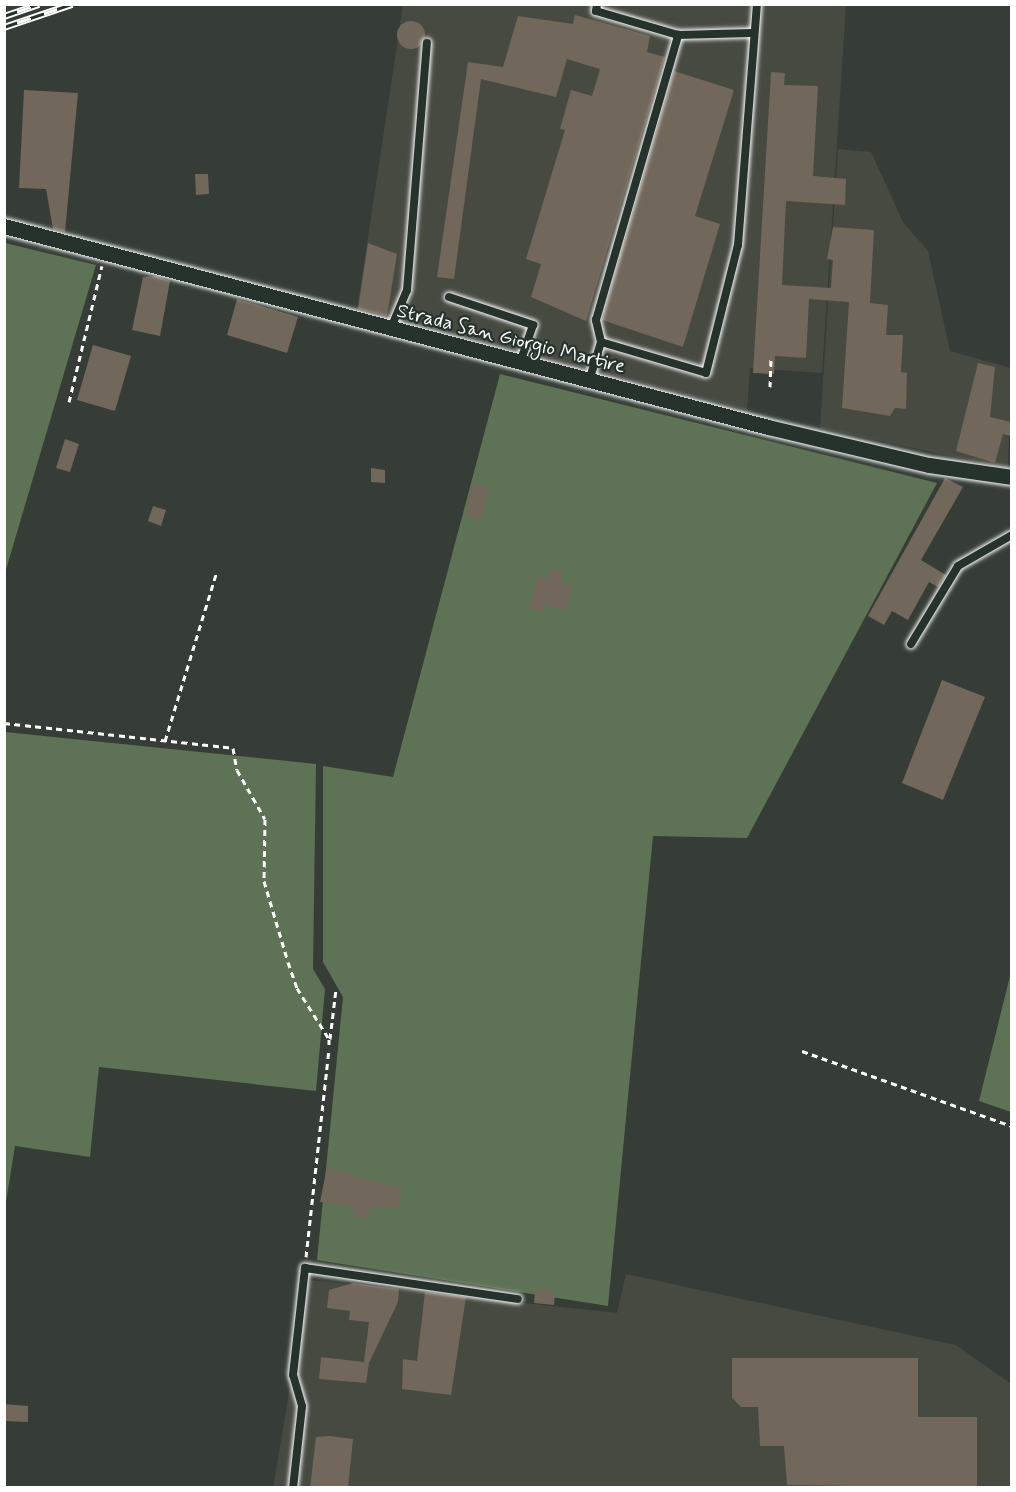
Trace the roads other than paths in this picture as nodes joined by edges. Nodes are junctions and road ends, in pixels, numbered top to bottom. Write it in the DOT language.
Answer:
graph roads {
  1 [pos="597,4"];
  2 [pos="757,4"];
  3 [pos="751,33"];
  4 [pos="678,35"];
  5 [pos="427,43"];
  6 [pos="4,226"];
  7 [pos="449,297"];
  8 [pos="390,330"];
  9 [pos="601,342"];
  10 [pos="520,363"];
  11 [pos="589,381"];
  12 [pos="1011,477"];
  13 [pos="1011,535"];
  14 [pos="911,644"];
  15 [pos="518,1299"];
  16 [pos="293,1488"];
  1 -- 4 [label="lane"];
  2 -- 3 [label="lane"];
  3 -- 4 [label="lane"];
  3 -- 9 [label="lane"];
  4 -- 9 [label="lane"];
  5 -- 8 [label="lane"];
  6 -- 8 [label="street, Strada San Giorgio Martire"];
  7 -- 10 [label="lane"];
  8 -- 10 [label="street, Strada San Giorgio Martire"];
  9 -- 11 [label="lane"];
  10 -- 11 [label="street, Strada San Giorgio Martire"];
  11 -- 12 [label="street, Strada San Giorgio Martire"];
  13 -- 14 [label="lane"];
  15 -- 16 [label="lane"];
}
